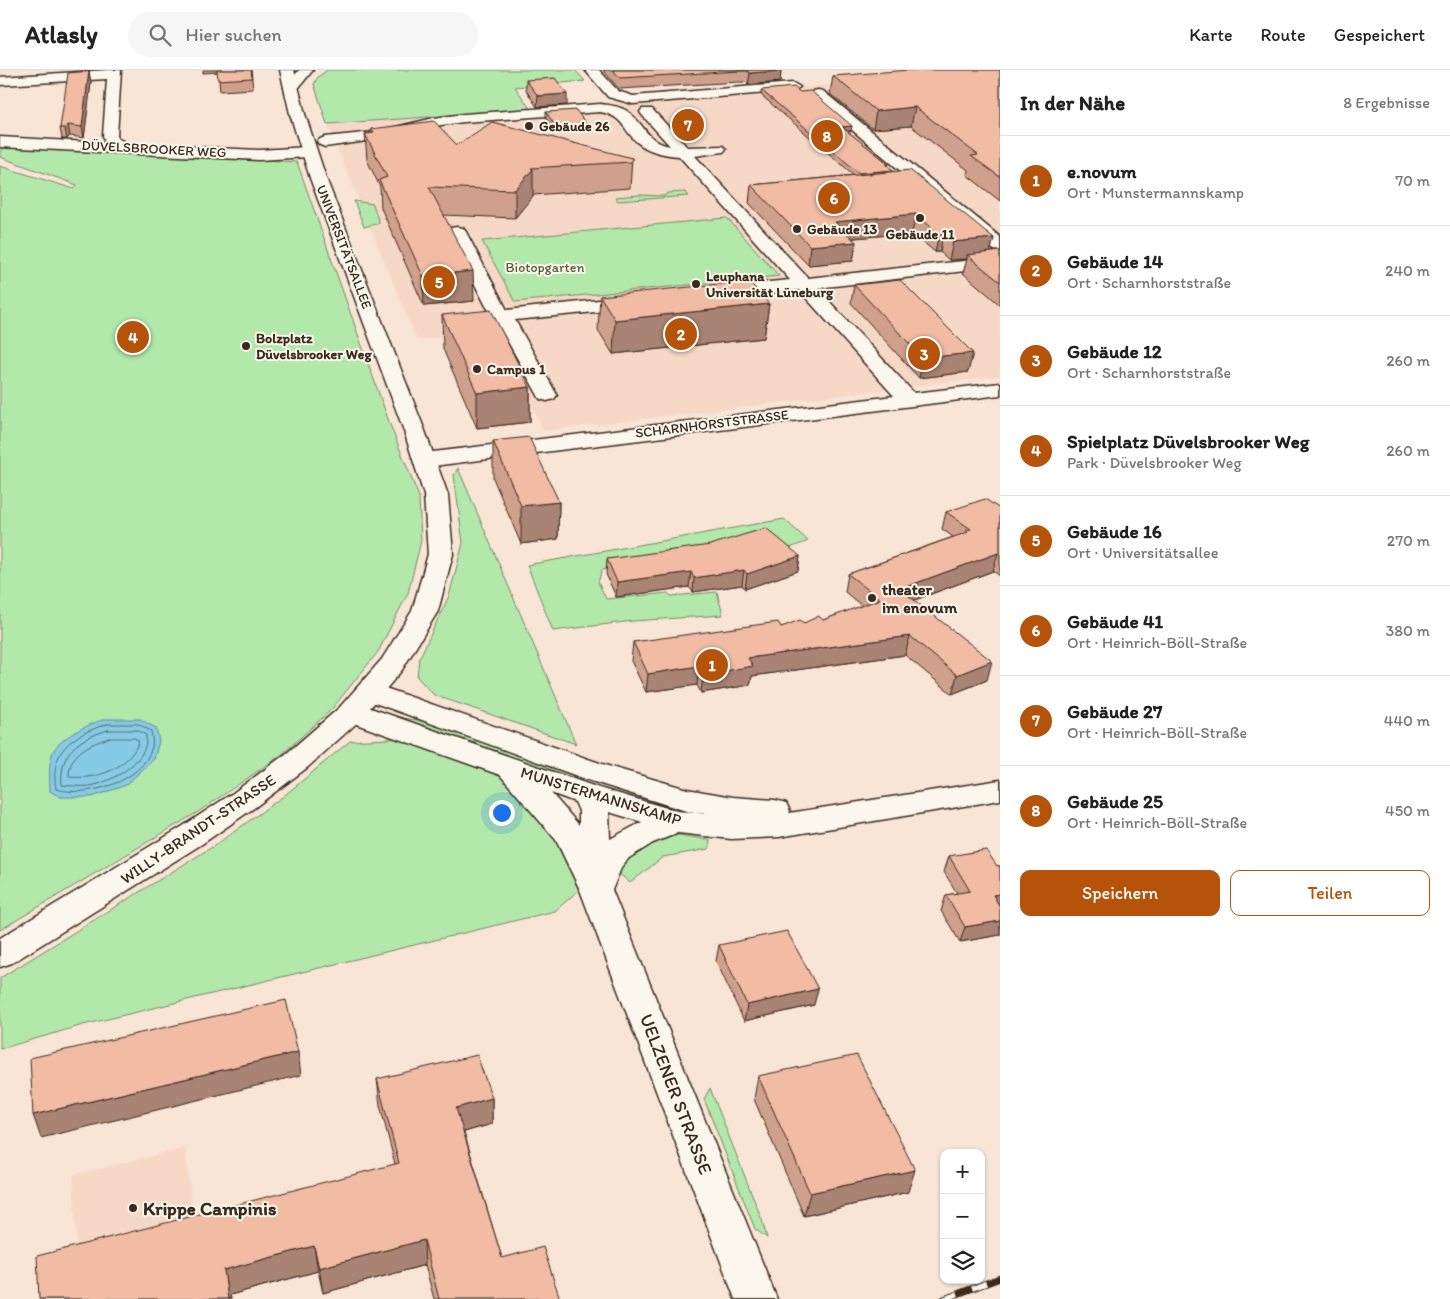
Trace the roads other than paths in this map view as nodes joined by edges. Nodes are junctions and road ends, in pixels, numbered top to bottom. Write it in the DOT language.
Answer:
graph roads {
  1 [pos="287,70"];
  2 [pos="306,70"];
  3 [pos="592,70"];
  4 [pos="113,72"];
  5 [pos="779,76"];
  6 [pos="0,81"];
  7 [pos="291,88"];
  8 [pos="818,94"];
  9 [pos="616,104"];
  10 [pos="647,112"];
  11 [pos="0,142"];
  12 [pos="325,142"];
  13 [pos="125,148"];
  14 [pos="718,149"];
  15 [pos="682,151"];
  16 [pos="308,152"];
  17 [pos="920,180"];
  18 [pos="898,182"];
  19 [pos="744,196"];
  20 [pos="724,198"];
  21 [pos="457,232"];
  22 [pos="1000,246"];
  23 [pos="1000,262"];
  24 [pos="803,284"];
  25 [pos="705,294"];
  26 [pos="656,300"];
  27 [pos="503,316"];
  28 [pos="1000,388"];
  29 [pos="547,395"];
  30 [pos="909,400"];
  31 [pos="425,460"];
  32 [pos="361,702"];
  33 [pos="509,767"];
  34 [pos="595,784"];
  35 [pos="1000,790"];
  36 [pos="859,813"];
  37 [pos="677,822"];
  38 [pos="569,834"];
  39 [pos="596,890"];
  40 [pos="0,954"];
  41 [pos="756,1299"];
  1 -- 7 [label="street, UNIVERSITÄTSALLEE"];
  2 -- 7 [label="street"];
  3 -- 9 [label="street"];
  4 -- 6 [label="street"];
  4 -- 13 [label="street"];
  5 -- 9 [label="street"];
  7 -- 16 [label="street, UNIVERSITÄTSALLEE"];
  8 -- 17 [label="street"];
  9 -- 12 [label="street"];
  9 -- 15 [label="street"];
  10 -- 15 [label="street"];
  11 -- 13 [label="street, DÜVELSBROOKER WEG"];
  13 -- 16 [label="street, DÜVELSBROOKER WEG"];
  14 -- 15 [label="street"];
  15 -- 20 [label="street"];
  16 -- 31 [label="street, UNIVERSITÄTSALLEE"];
  17 -- 18 [label="street"];
  17 -- 22 [label="street"];
  19 -- 20 [label="street"];
  20 -- 24 [label="street"];
  21 -- 27 [label="street"];
  23 -- 24 [label="street"];
  24 -- 25 [label="street"];
  24 -- 30 [label="street"];
  26 -- 27 [label="street"];
  27 -- 29 [label="street"];
  28 -- 30 [label="street, SCHARNHORSTSTRASSE"];
  30 -- 31 [label="street, SCHARNHORSTSTRASSE"];
  31 -- 32 [label="street, WILLY-BRANDT-STRASSE"];
  32 -- 33 [label="street, MUNSTERMANNSKAMP"];
  32 -- 34 [label="street, MUNSTERMANNSKAMP"];
  32 -- 40 [label="street, WILLY-BRANDT-STRASSE"];
  33 -- 34 [label="street, MUNSTERMANNSKAMP"];
  33 -- 38 [label="street, UELZENER STRASSE"];
  34 -- 36 [label="street, MUNSTERMANNSKAMP"];
  34 -- 37 [label="street, MUNSTERMANNSKAMP"];
  34 -- 38 [label="street"];
  34 -- 39 [label="street, UELZENER STRASSE"];
  35 -- 36 [label="street, MUNSTERMANNSKAMP"];
  36 -- 37 [label="street, MUNSTERMANNSKAMP"];
  37 -- 39 [label="street"];
  38 -- 39 [label="street, UELZENER STRASSE"];
  39 -- 41 [label="street, UELZENER STRASSE"];
}
